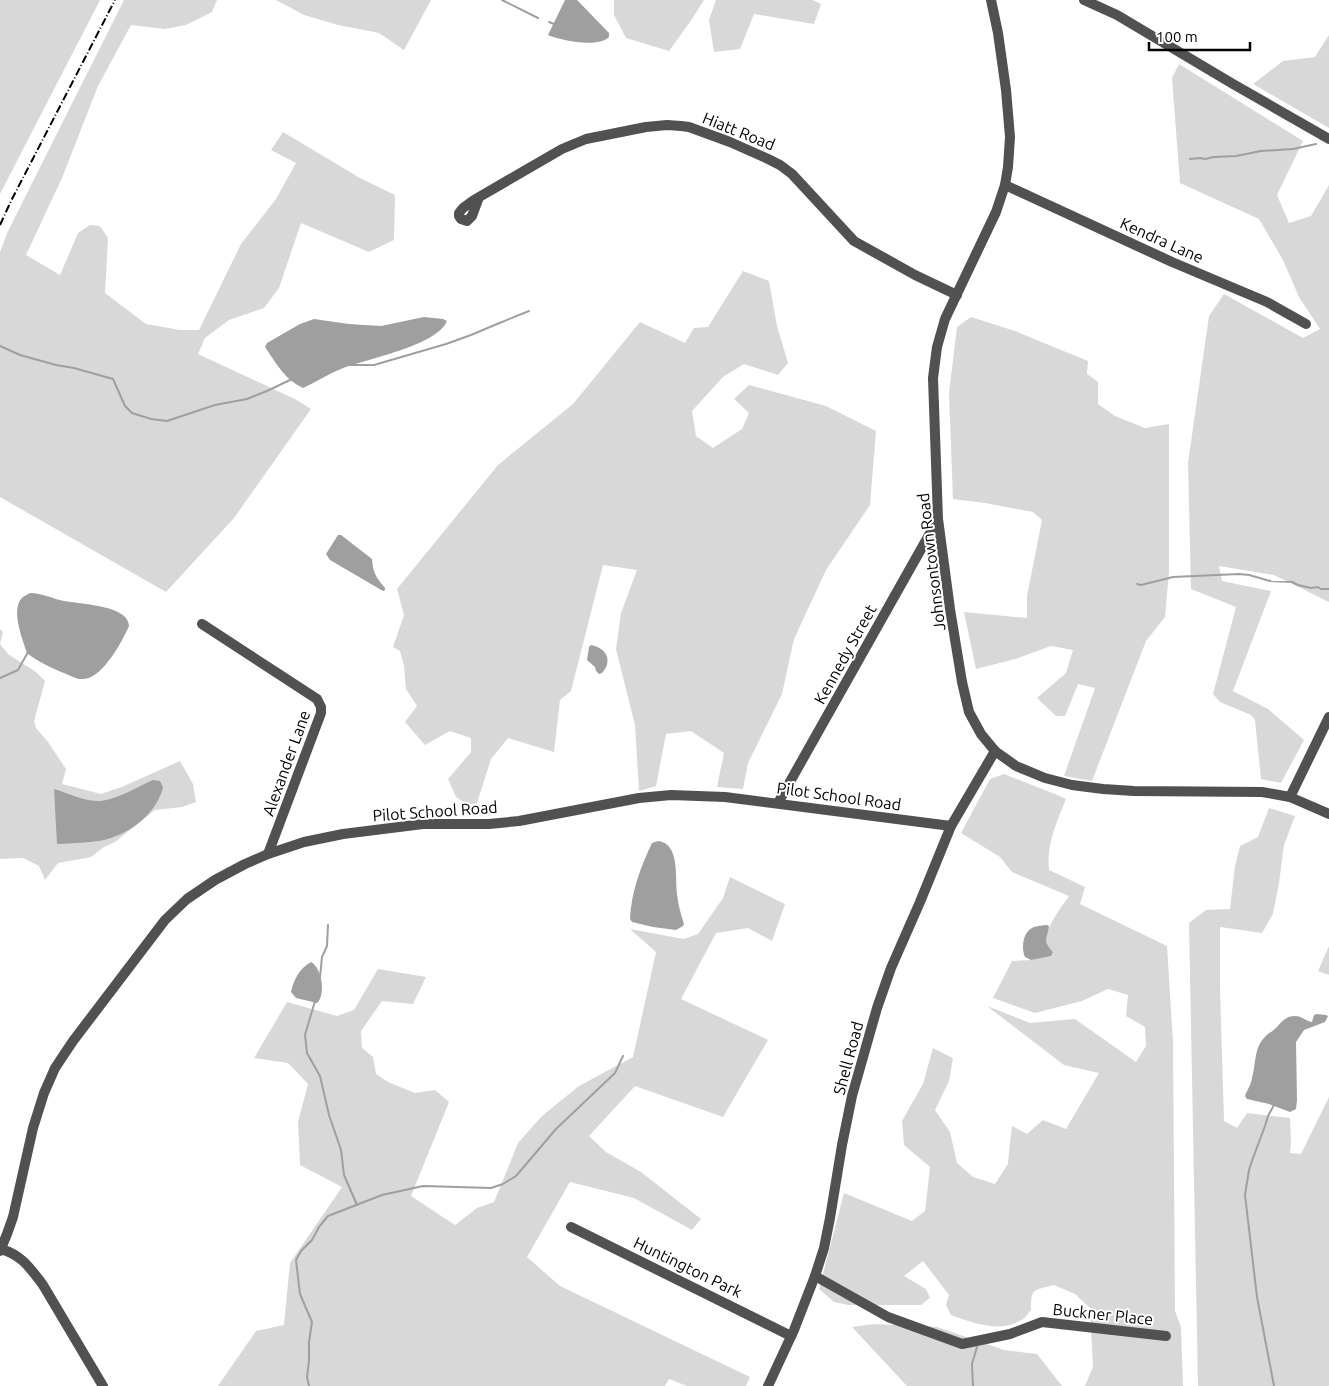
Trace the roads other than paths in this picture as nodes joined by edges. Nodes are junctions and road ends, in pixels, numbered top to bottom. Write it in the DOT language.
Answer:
graph roads {
  1 [pos="990,0"];
  2 [pos="1084,0"];
  3 [pos="1329,139"];
  4 [pos="1005,185"];
  5 [pos="479,197"];
  6 [pos="957,295"];
  7 [pos="1306,324"];
  8 [pos="938,519"];
  9 [pos="202,624"];
  10 [pos="1329,717"];
  11 [pos="995,751"];
  12 [pos="1290,797"];
  13 [pos="778,803"];
  14 [pos="1329,814"];
  15 [pos="951,826"];
  16 [pos="268,854"];
  17 [pos="571,1226"];
  18 [pos="1,1250"];
  19 [pos="815,1276"];
  20 [pos="791,1336"];
  21 [pos="1166,1336"];
  22 [pos="103,1386"];
  23 [pos="768,1386"];
  1 -- 4 [label="street, Johnsontown Road"];
  2 -- 3 [label="street"];
  4 -- 6 [label="street, Johnsontown Road"];
  4 -- 7 [label="street, Kendra Lane"];
  5 -- 6 [label="street, Hiatt Road"];
  6 -- 8 [label="street, Johnsontown Road"];
  8 -- 11 [label="street, Johnsontown Road"];
  8 -- 13 [label="street, Kennedy Street"];
  9 -- 16 [label="street, Alexander Lane"];
  10 -- 12 [label="street"];
  11 -- 12 [label="street, Johnsontown Road"];
  11 -- 15 [label="street, Shell Road"];
  12 -- 14 [label="street, Johnsontown Road"];
  13 -- 15 [label="street, Pilot School Road"];
  13 -- 16 [label="street, Pilot School Road"];
  15 -- 19 [label="street, Shell Road"];
  16 -- 18 [label="street, Pilot School Road"];
  17 -- 20 [label="street, Huntington Park"];
  18 -- 22 [label="street"];
  19 -- 20 [label="street, Shell Road"];
  19 -- 21 [label="street, Buckner Place"];
  20 -- 23 [label="street, Shell Road"];
}
